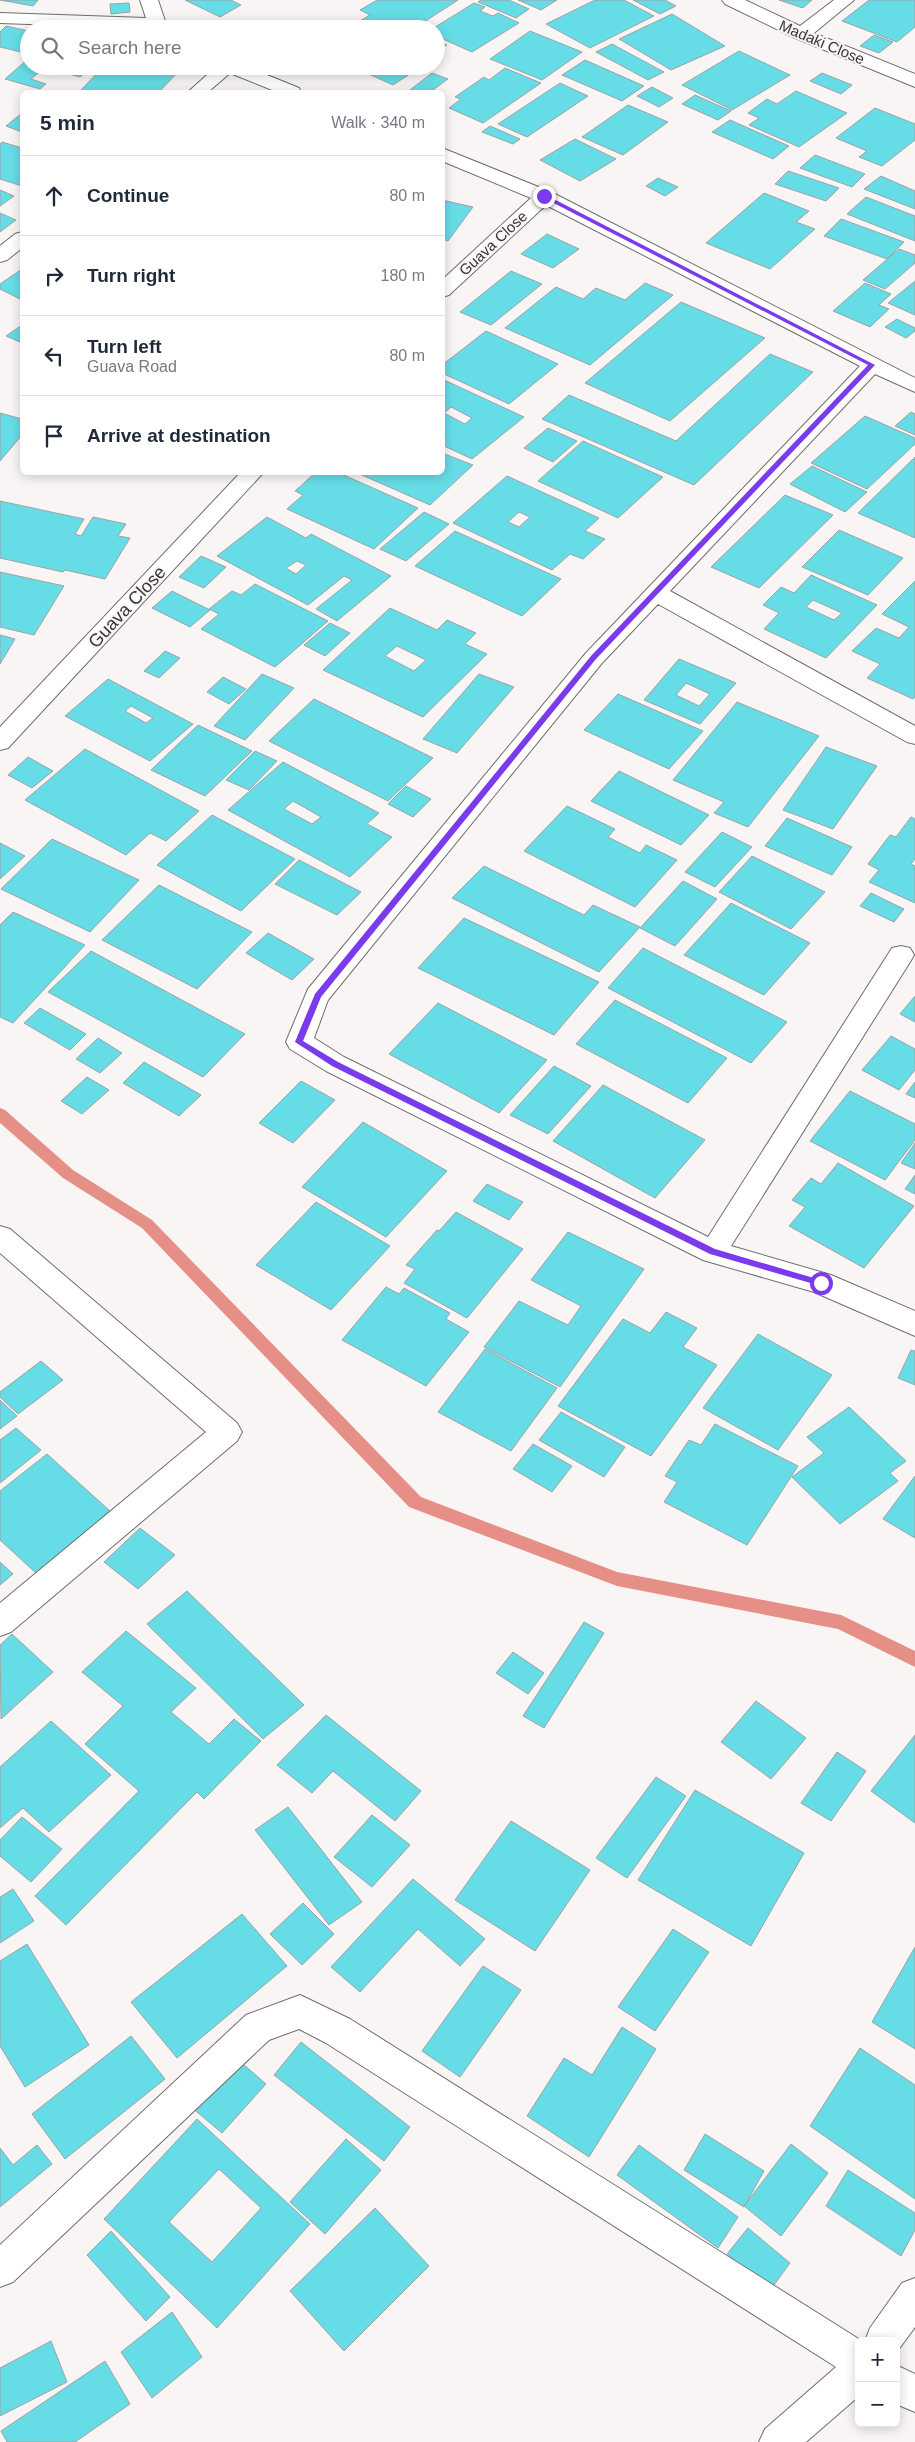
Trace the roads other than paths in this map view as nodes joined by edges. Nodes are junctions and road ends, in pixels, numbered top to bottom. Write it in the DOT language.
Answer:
graph roads {
  1 [pos="150,0"];
  2 [pos="731,0"];
  3 [pos="845,0"];
  4 [pos="0,18"];
  5 [pos="40,20"];
  6 [pos="158,20"];
  7 [pos="801,34"];
  8 [pos="217,75"];
  9 [pos="250,75"];
  10 [pos="915,81"];
  11 [pos="198,90"];
  12 [pos="287,90"];
  13 [pos="445,155"];
  14 [pos="544,196"];
  15 [pos="20,240"];
  16 [pos="0,256"];
  17 [pos="445,288"];
  18 [pos="872,365"];
  19 [pos="915,386"];
  20 [pos="251,475"];
  21 [pos="656,593"];
  22 [pos="915,736"];
  23 [pos="0,742"];
  24 [pos="901,955"];
  25 [pos="0,1238"];
  26 [pos="713,1252"];
  27 [pos="915,1324"];
  28 [pos="0,1622"];
  29 [pos="0,2269"];
  30 [pos="915,2296"];
  31 [pos="886,2337"];
  32 [pos="855,2357"];
  33 [pos="855,2375"];
  34 [pos="900,2385"];
  35 [pos="915,2394"];
  36 [pos="778,2442"];
  1 -- 6 [label="street"];
  2 -- 7 [label="street, Madaki Close"];
  3 -- 7 [label="street"];
  4 -- 5 [label="street"];
  7 -- 10 [label="street, Madaki Close"];
  8 -- 11 [label="street"];
  9 -- 12 [label="street"];
  13 -- 14 [label="street"];
  14 -- 17 [label="street, Guava Close"];
  14 -- 18 [label="street"];
  15 -- 16 [label="street"];
  18 -- 19 [label="street"];
  18 -- 21 [label="street"];
  20 -- 23 [label="street, Guava Close"];
  21 -- 22 [label="street"];
  21 -- 26 [label="street"];
  24 -- 26 [label="street"];
  25 -- 28 [label="street"];
  26 -- 27 [label="street"];
  29 -- 32 [label="street"];
  30 -- 31 [label="street"];
  33 -- 36 [label="street"];
  34 -- 35 [label="street"];
}
